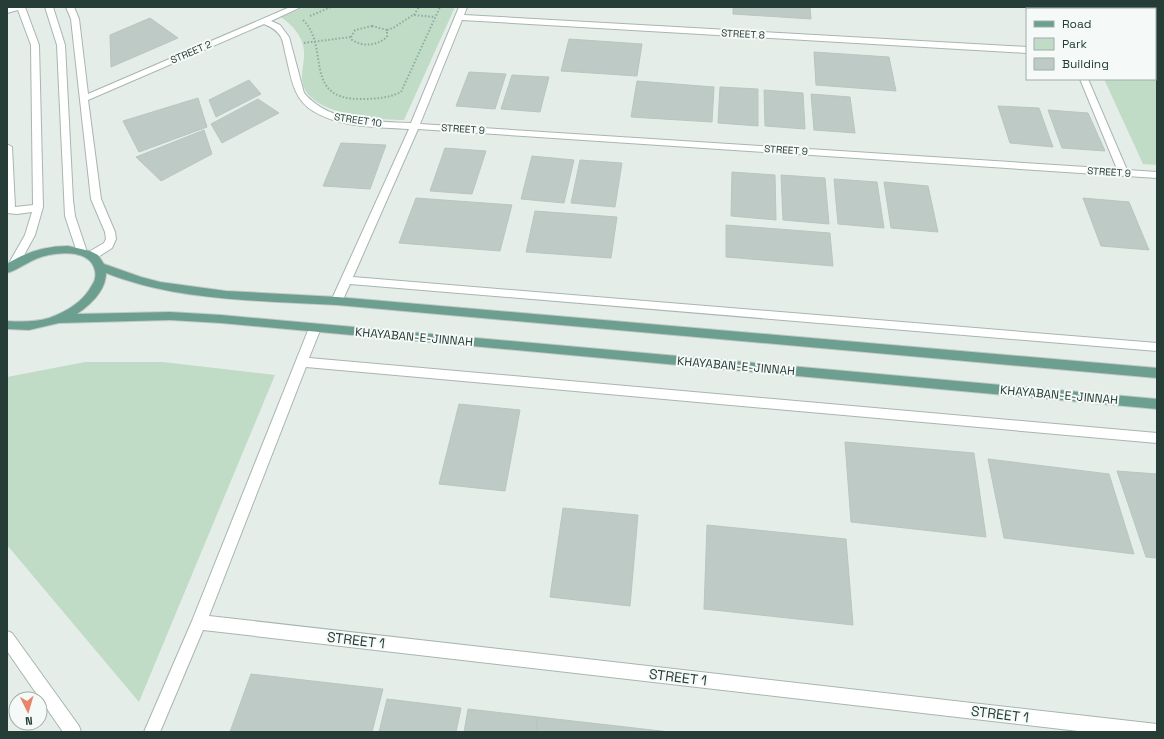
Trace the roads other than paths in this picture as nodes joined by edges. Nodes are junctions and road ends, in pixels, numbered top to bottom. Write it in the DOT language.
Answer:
graph roads {
  1 [pos="48,7"];
  2 [pos="70,7"];
  3 [pos="297,7"];
  4 [pos="463,7"];
  5 [pos="20,8"];
  6 [pos="7,11"];
  7 [pos="458,18"];
  8 [pos="265,21"];
  9 [pos="1026,50"];
  10 [pos="1084,80"];
  11 [pos="84,98"];
  12 [pos="415,126"];
  13 [pos="7,147"];
  14 [pos="1123,173"];
  15 [pos="1157,175"];
  16 [pos="38,208"];
  17 [pos="87,254"];
  18 [pos="99,266"];
  19 [pos="10,267"];
  20 [pos="347,280"];
  21 [pos="337,300"];
  22 [pos="58,319"];
  23 [pos="7,325"];
  24 [pos="20,327"];
  25 [pos="315,328"];
  26 [pos="7,332"];
  27 [pos="1157,347"];
  28 [pos="303,362"];
  29 [pos="1157,373"];
  30 [pos="1157,404"];
  31 [pos="1157,438"];
  32 [pos="199,622"];
  33 [pos="7,638"];
  34 [pos="73,732"];
  35 [pos="152,732"];
  36 [pos="1157,732"];
  1 -- 17 [label="street"];
  2 -- 11 [label="street"];
  3 -- 8 [label="street, STREET 2"];
  4 -- 7 [label="street"];
  5 -- 6 [label="street"];
  5 -- 16 [label="street"];
  7 -- 9 [label="street, STREET 8"];
  7 -- 12 [label="street"];
  8 -- 11 [label="street, STREET 2"];
  8 -- 12 [label="street, STREET 10"];
  10 -- 14 [label="street"];
  11 -- 17 [label="street"];
  12 -- 14 [label="street, STREET 9"];
  12 -- 20 [label="street"];
  13 -- 16 [label="street"];
  14 -- 15 [label="street, STREET 9"];
  16 -- 19 [label="street"];
  17 -- 18 [label="main road"];
  17 -- 19 [label="main road"];
  18 -- 21 [label="main road"];
  18 -- 22 [label="main road"];
  20 -- 21 [label="street"];
  20 -- 27 [label="street"];
  21 -- 29 [label="main road"];
  22 -- 24 [label="main road"];
  22 -- 25 [label="main road, KHAYABAN-E-JINNAH"];
  23 -- 24 [label="main road"];
  24 -- 26 [label="main road"];
  25 -- 28 [label="street"];
  25 -- 30 [label="main road, KHAYABAN-E-JINNAH"];
  28 -- 31 [label="street"];
  28 -- 32 [label="street"];
  32 -- 35 [label="street"];
  32 -- 36 [label="street, STREET 1"];
  33 -- 34 [label="street"];
}
